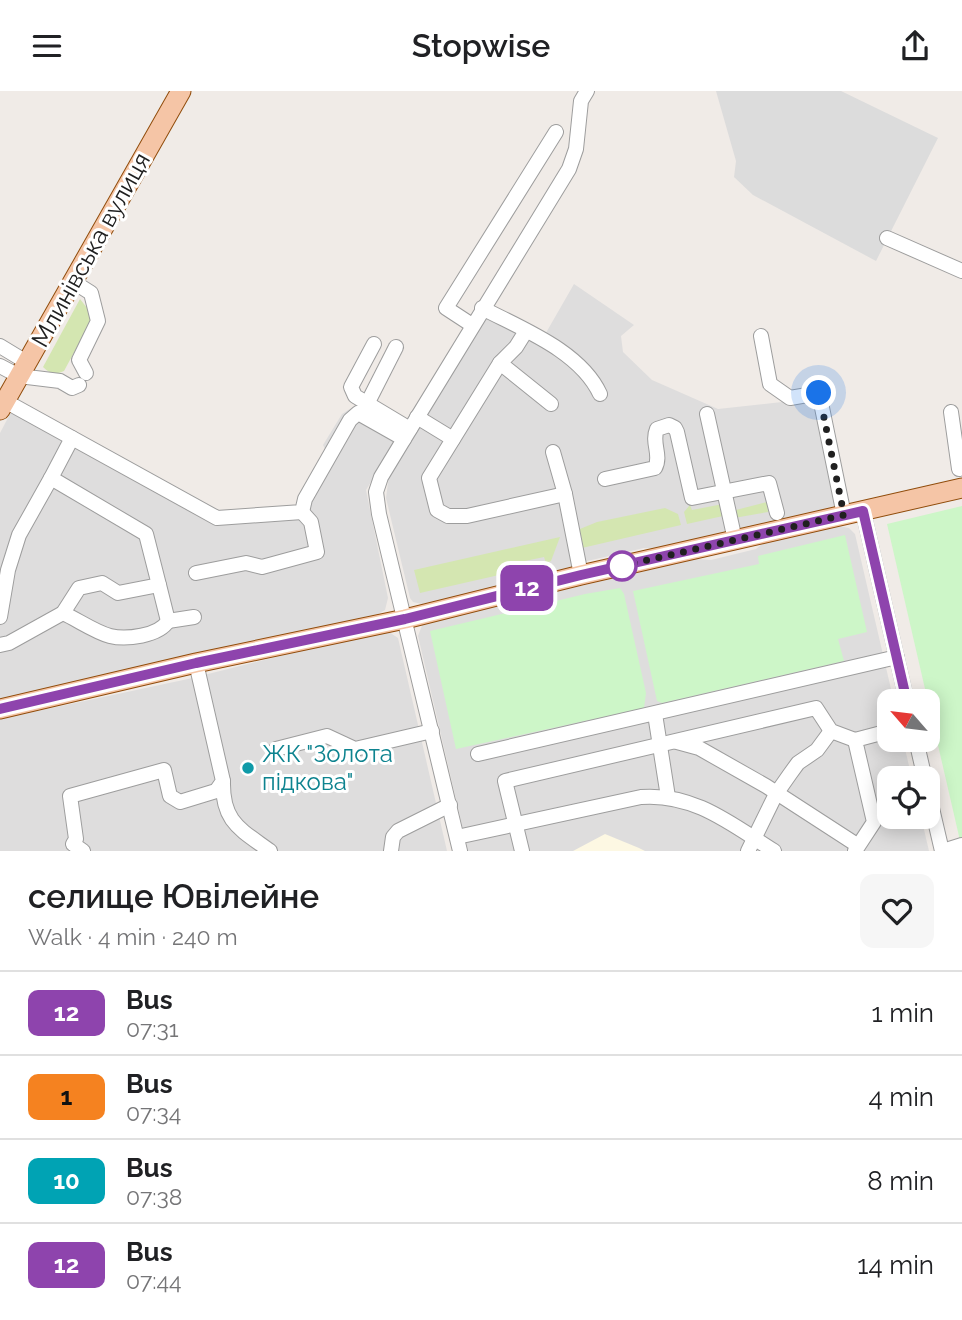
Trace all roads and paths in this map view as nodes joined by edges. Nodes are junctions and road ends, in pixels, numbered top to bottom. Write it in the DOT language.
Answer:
graph roads {
  1 [pos="181,91"];
  2 [pos="587,91"];
  3 [pos="556,132"];
  4 [pos="887,238"];
  5 [pos="962,271"];
  6 [pos="72,281"];
  7 [pos="482,308"];
  8 [pos="472,325"];
  9 [pos="526,331"];
  10 [pos="761,336"];
  11 [pos="374,344"];
  12 [pos="0,346"];
  13 [pos="396,347"];
  14 [pos="500,363"];
  15 [pos="0,366"];
  16 [pos="24,369"];
  17 [pos="600,394"];
  18 [pos="366,404"];
  19 [pos="551,404"];
  20 [pos="2,406"];
  21 [pos="951,412"];
  22 [pos="707,414"];
  23 [pos="410,428"];
  24 [pos="72,438"];
  25 [pos="453,439"];
  26 [pos="553,452"];
  27 [pos="962,468"];
  28 [pos="51,478"];
  29 [pos="605,479"];
  30 [pos="962,488"];
  31 [pos="724,492"];
  32 [pos="565,494"];
  33 [pos="302,512"];
  34 [pos="777,513"];
  35 [pos="853,513"];
  36 [pos="735,540"];
  37 [pos="196,573"];
  38 [pos="581,575"];
  39 [pos="159,585"];
  40 [pos="63,613"];
  41 [pos="0,617"];
  42 [pos="194,617"];
  43 [pos="405,619"];
  44 [pos="168,621"];
  45 [pos="0,645"];
  46 [pos="897,657"];
  47 [pos="196,663"];
  48 [pos="904,689"];
  49 [pos="0,709"];
  50 [pos="655,714"];
  51 [pos="432,731"];
  52 [pos="831,731"];
  53 [pos="877,734"];
  54 [pos="855,740"];
  55 [pos="674,741"];
  56 [pos="659,745"];
  57 [pos="276,749"];
  58 [pos="478,754"];
  59 [pos="223,781"];
  60 [pos="776,794"];
  61 [pos="667,797"];
  62 [pos="450,805"];
  63 [pos="515,824"];
  64 [pos="937,829"];
  65 [pos="458,844"];
  66 [pos="752,845"];
  67 [pos="962,845"];
  68 [pos="856,848"];
  69 [pos="83,851"];
  70 [pos="270,851"];
  71 [pos="391,851"];
  72 [pos="522,851"];
  73 [pos="774,851"];
  74 [pos="942,851"];
  1 -- 6 [label="main road, Млинівська вулиця"];
  2 -- 7 [label="street"];
  3 -- 8 [label="street"];
  4 -- 5 [label="street"];
  6 -- 16 [label="main road, Млинівська вулиця"];
  6 -- 16 [label="street"];
  7 -- 8 [label="street"];
  7 -- 9 [label="street"];
  8 -- 23 [label="street"];
  9 -- 14 [label="street"];
  9 -- 17 [label="street"];
  10 -- 35 [label="street"];
  11 -- 18 [label="street"];
  12 -- 16 [label="street"];
  13 -- 18 [label="street"];
  14 -- 19 [label="street"];
  14 -- 25 [label="street"];
  15 -- 16 [label="street"];
  16 -- 20 [label="main road, Млинівська вулиця"];
  18 -- 23 [label="street"];
  20 -- 24 [label="street"];
  21 -- 27 [label="street"];
  22 -- 31 [label="street"];
  23 -- 25 [label="street"];
  23 -- 33 [label="street"];
  23 -- 43 [label="street"];
  24 -- 28 [label="street"];
  24 -- 33 [label="street"];
  25 -- 32 [label="street"];
  26 -- 32 [label="street"];
  28 -- 39 [label="street"];
  28 -- 41 [label="street"];
  29 -- 31 [label="street"];
  30 -- 35 [label="main road"];
  31 -- 34 [label="street"];
  31 -- 36 [label="street"];
  32 -- 38 [label="street"];
  33 -- 37 [label="street"];
  35 -- 36 [label="main road"];
  35 -- 46 [label="street"];
  36 -- 38 [label="main road"];
  38 -- 43 [label="main road"];
  39 -- 40 [label="street"];
  39 -- 44 [label="street"];
  40 -- 44 [label="street"];
  40 -- 45 [label="street"];
  42 -- 44 [label="street"];
  43 -- 47 [label="main road"];
  43 -- 51 [label="street"];
  46 -- 48 [label="street"];
  46 -- 50 [label="street"];
  47 -- 49 [label="main road"];
  47 -- 59 [label="street"];
  50 -- 56 [label="street"];
  50 -- 58 [label="street"];
  51 -- 57 [label="street"];
  51 -- 62 [label="street"];
  52 -- 54 [label="street"];
  52 -- 55 [label="street"];
  52 -- 60 [label="street"];
  53 -- 54 [label="street"];
  54 -- 68 [label="street"];
  55 -- 56 [label="street"];
  55 -- 60 [label="street"];
  56 -- 61 [label="street"];
  56 -- 63 [label="street"];
  59 -- 69 [label="street"];
  59 -- 70 [label="street"];
  60 -- 66 [label="street"];
  60 -- 68 [label="street"];
  61 -- 63 [label="street"];
  61 -- 66 [label="street"];
  62 -- 65 [label="street"];
  62 -- 71 [label="street"];
  63 -- 65 [label="street"];
  63 -- 72 [label="street"];
  64 -- 74 [label="street"];
  66 -- 73 [label="street"];
  67 -- 74 [label="street"];
}
